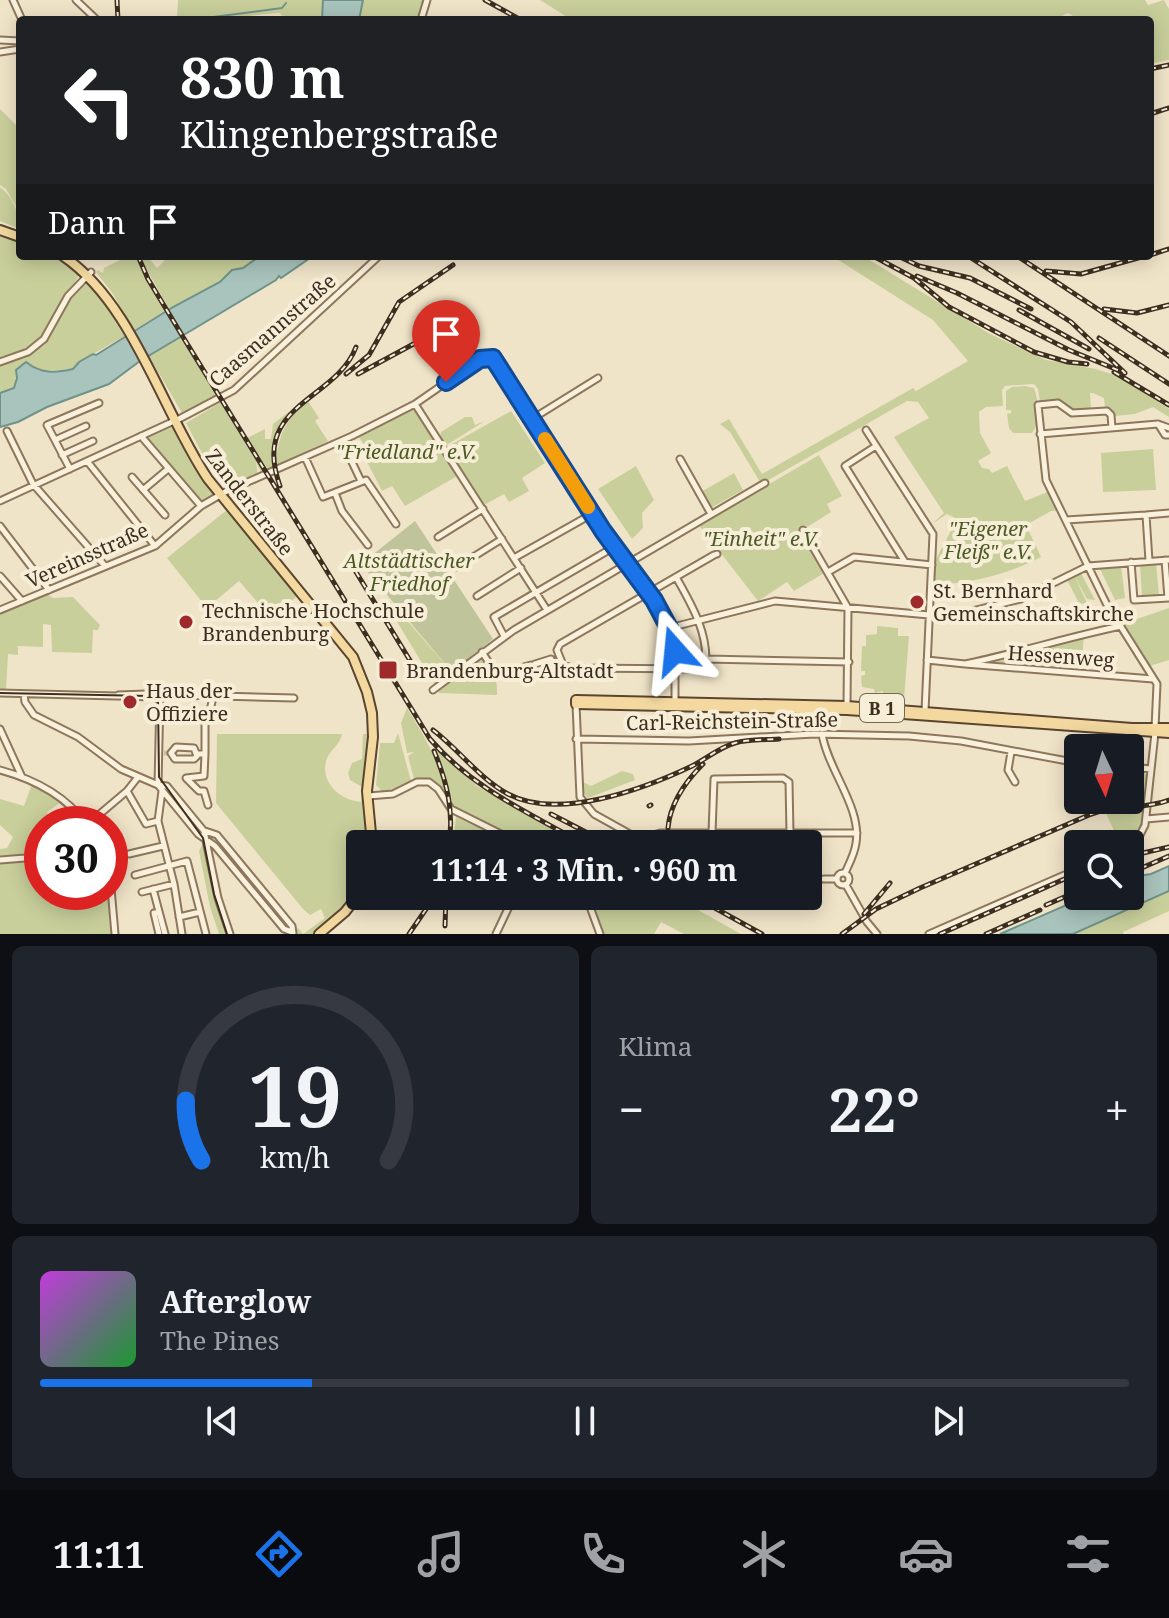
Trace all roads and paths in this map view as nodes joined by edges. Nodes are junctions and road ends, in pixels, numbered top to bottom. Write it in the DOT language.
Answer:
graph roads {
  1 [pos="76,0"];
  2 [pos="93,16"];
  3 [pos="69,260"];
  4 [pos="74,260"];
  5 [pos="375,260"];
  6 [pos="89,273"];
  7 [pos="0,362"];
  8 [pos="598,378"];
  9 [pos="99,403"];
  10 [pos="415,404"];
  11 [pos="532,419"];
  12 [pos="177,420"];
  13 [pos="1158,424"];
  14 [pos="86,426"];
  15 [pos="1112,428"];
  16 [pos="1169,428"];
  17 [pos="866,430"];
  18 [pos="7,431"];
  19 [pos="1040,434"];
  20 [pos="1169,435"];
  21 [pos="141,436"];
  22 [pos="55,440"];
  23 [pos="93,441"];
  24 [pos="342,441"];
  25 [pos="876,446"];
  26 [pos="62,455"];
  27 [pos="305,457"];
  28 [pos="680,459"];
  29 [pos="87,461"];
  30 [pos="70,469"];
  31 [pos="168,469"];
  32 [pos="132,477"];
  33 [pos="361,481"];
  34 [pos="765,483"];
  35 [pos="34,485"];
  36 [pos="143,490"];
  37 [pos="335,493"];
  38 [pos="223,494"];
  39 [pos="0,501"];
  40 [pos="201,506"];
  41 [pos="483,509"];
  42 [pos="1169,513"];
  43 [pos="592,514"];
  44 [pos="711,514"];
  45 [pos="165,515"];
  46 [pos="1146,515"];
  47 [pos="1066,520"];
  48 [pos="396,524"];
  49 [pos="0,526"];
  50 [pos="803,530"];
  51 [pos="438,537"];
  52 [pos="502,539"];
  53 [pos="368,545"];
  54 [pos="155,546"];
  55 [pos="614,547"];
  56 [pos="717,554"];
  57 [pos="514,558"];
  58 [pos="1167,560"];
  59 [pos="1149,561"];
  60 [pos="905,562"];
  61 [pos="1131,562"];
  62 [pos="627,563"];
  63 [pos="932,565"];
  64 [pos="105,566"];
  65 [pos="1088,566"];
  66 [pos="457,567"];
  67 [pos="521,568"];
  68 [pos="828,572"];
  69 [pos="0,576"];
  70 [pos="676,577"];
  71 [pos="49,590"];
  72 [pos="536,592"];
  73 [pos="649,593"];
  74 [pos="308,596"];
  75 [pos="477,596"];
  76 [pos="1168,598"];
  77 [pos="22,601"];
  78 [pos="847,607"];
  79 [pos="0,610"];
  80 [pos="547,610"];
  81 [pos="929,615"];
  82 [pos="699,621"];
  83 [pos="1121,626"];
  84 [pos="669,628"];
  85 [pos="504,636"];
  86 [pos="482,652"];
  87 [pos="555,658"];
  88 [pos="705,659"];
  89 [pos="927,660"];
  90 [pos="849,662"];
  91 [pos="965,664"];
  92 [pos="675,669"];
  93 [pos="1154,679"];
  94 [pos="433,690"];
  95 [pos="0,693"];
  96 [pos="24,694"];
  97 [pos="160,696"];
  98 [pos="213,697"];
  99 [pos="294,698"];
  100 [pos="576,702"];
  101 [pos="675,705"];
  102 [pos="847,708"];
  103 [pos="925,711"];
  104 [pos="0,729"];
  105 [pos="1155,731"];
  106 [pos="1169,731"];
  107 [pos="822,734"];
  108 [pos="576,739"];
  109 [pos="1011,752"];
  110 [pos="165,753"];
  111 [pos="201,754"];
  112 [pos="1064,761"];
  113 [pos="1144,768"];
  114 [pos="1151,769"];
  115 [pos="0,770"];
  116 [pos="204,776"];
  117 [pos="22,777"];
  118 [pos="138,777"];
  119 [pos="1015,782"];
  120 [pos="160,787"];
  121 [pos="127,791"];
  122 [pos="204,791"];
  123 [pos="370,796"];
  124 [pos="169,798"];
  125 [pos="161,802"];
  126 [pos="208,805"];
  127 [pos="68,806"];
  128 [pos="109,806"];
  129 [pos="1169,817"];
  130 [pos="1146,819"];
  131 [pos="158,821"];
  132 [pos="373,830"];
  133 [pos="493,830"];
  134 [pos="622,830"];
  135 [pos="712,830"];
  136 [pos="790,830"];
  137 [pos="1142,830"];
  138 [pos="204,831"];
  139 [pos="822,833"];
  140 [pos="857,833"];
  141 [pos="208,841"];
  142 [pos="164,845"];
  143 [pos="129,854"];
  144 [pos="24,856"];
  145 [pos="0,860"];
  146 [pos="169,865"];
  147 [pos="845,873"];
  148 [pos="135,875"];
  149 [pos="1064,875"];
  150 [pos="822,879"];
  151 [pos="837,879"];
  152 [pos="174,884"];
  153 [pos="846,885"];
  154 [pos="153,889"];
  155 [pos="142,892"];
  156 [pos="113,910"];
  157 [pos="347,910"];
  158 [pos="352,910"];
  159 [pos="507,910"];
  160 [pos="591,910"];
  161 [pos="200,912"];
  162 [pos="179,917"];
  163 [pos="292,933"];
  164 [pos="115,934"];
  165 [pos="163,934"];
  166 [pos="182,934"];
  167 [pos="206,934"];
  168 [pos="230,934"];
  169 [pos="319,934"];
  170 [pos="327,934"];
  171 [pos="496,934"];
  172 [pos="600,934"];
  173 [pos="877,934"];
  174 [pos="929,934"];
  1 -- 2 [label="street"];
  3 -- 6 [label="main road"];
  4 -- 6 [label="main road"];
  5 -- 12 [label="street, Caasmannstraße"];
  6 -- 7 [label="street"];
  6 -- 12 [label="main road, Zanderstraße"];
  8 -- 11 [label="street"];
  9 -- 22 [label="street"];
  10 -- 11 [label="street, Vereinsstraße"];
  10 -- 24 [label="street, Vereinsstraße"];
  10 -- 41 [label="street"];
  11 -- 43 [label="street"];
  12 -- 21 [label="street, Caasmannstraße"];
  12 -- 38 [label="main road, Zanderstraße"];
  13 -- 15 [label="street"];
  13 -- 16 [label="street"];
  13 -- 20 [label="street"];
  14 -- 22 [label="street"];
  15 -- 19 [label="street"];
  15 -- 19 [label="street"];
  17 -- 25 [label="street"];
  18 -- 35 [label="street"];
  19 -- 47 [label="street"];
  21 -- 29 [label="street, Caasmannstraße"];
  21 -- 31 [label="street"];
  22 -- 26 [label="street"];
  23 -- 26 [label="street"];
  24 -- 27 [label="street, Vereinsstraße"];
  24 -- 33 [label="street"];
  25 -- 60 [label="street"];
  25 -- 63 [label="street"];
  26 -- 30 [label="street"];
  27 -- 37 [label="street"];
  27 -- 38 [label="street, Vereinsstraße"];
  28 -- 44 [label="street"];
  29 -- 30 [label="street, Caasmannstraße"];
  29 -- 54 [label="street"];
  30 -- 35 [label="street, Caasmannstraße"];
  31 -- 36 [label="street"];
  31 -- 40 [label="street"];
  32 -- 36 [label="street"];
  33 -- 37 [label="street"];
  33 -- 48 [label="street"];
  34 -- 44 [label="street"];
  35 -- 39 [label="street, Caasmannstraße"];
  35 -- 64 [label="street"];
  36 -- 45 [label="street"];
  37 -- 53 [label="street"];
  38 -- 40 [label="street, Vereinsstraße"];
  38 -- 74 [label="main road, Zanderstraße"];
  40 -- 54 [label="street, Vereinsstraße"];
  41 -- 51 [label="street"];
  41 -- 52 [label="street"];
  42 -- 46 [label="street"];
  43 -- 55 [label="street"];
  43 -- 57 [label="street"];
  44 -- 62 [label="street"];
  46 -- 47 [label="street"];
  46 -- 59 [label="street"];
  47 -- 65 [label="street"];
  49 -- 71 [label="street"];
  50 -- 68 [label="street"];
  52 -- 57 [label="street"];
  52 -- 66 [label="street"];
  54 -- 64 [label="street, Vereinsstraße"];
  55 -- 62 [label="street"];
  55 -- 72 [label="street"];
  56 -- 70 [label="street"];
  57 -- 67 [label="street"];
  58 -- 59 [label="street"];
  58 -- 76 [label="street"];
  59 -- 61 [label="street"];
  60 -- 63 [label="street"];
  60 -- 68 [label="street"];
  61 -- 65 [label="street"];
  61 -- 76 [label="street"];
  62 -- 73 [label="street"];
  62 -- 80 [label="street"];
  63 -- 81 [label="street"];
  64 -- 71 [label="street, Vereinsstraße"];
  65 -- 81 [label="street"];
  65 -- 83 [label="street"];
  67 -- 72 [label="street"];
  67 -- 75 [label="street"];
  68 -- 78 [label="street"];
  69 -- 77 [label="street"];
  70 -- 73 [label="street"];
  70 -- 82 [label="street"];
  71 -- 77 [label="street, Vereinsstraße"];
  72 -- 80 [label="street"];
  72 -- 85 [label="street"];
  73 -- 84 [label="street"];
  73 -- 87 [label="street"];
  74 -- 123 [label="main road, Zanderstraße"];
  74 -- 123 [label="main road, Zanderstraße"];
  77 -- 79 [label="street, Vereinsstraße"];
  78 -- 81 [label="street"];
  78 -- 82 [label="street"];
  78 -- 90 [label="street"];
  80 -- 85 [label="street"];
  81 -- 89 [label="street"];
  82 -- 84 [label="street"];
  82 -- 88 [label="street"];
  83 -- 91 [label="street, Hessenweg"];
  83 -- 93 [label="street"];
  84 -- 92 [label="street"];
  85 -- 86 [label="street"];
  86 -- 87 [label="street"];
  86 -- 94 [label="street"];
  87 -- 92 [label="street"];
  88 -- 90 [label="street"];
  88 -- 92 [label="street"];
  89 -- 91 [label="street, Hessenweg"];
  89 -- 103 [label="street"];
  90 -- 102 [label="street"];
  91 -- 93 [label="street, Hessenweg"];
  92 -- 101 [label="street"];
  93 -- 105 [label="street"];
  95 -- 96 [label="street"];
  96 -- 97 [label="street"];
  96 -- 118 [label="street"];
  97 -- 98 [label="street"];
  97 -- 110 [label="street"];
  98 -- 99 [label="street"];
  98 -- 111 [label="street"];
  100 -- 101 [label="main road, B 1"];
  100 -- 108 [label="street"];
  101 -- 102 [label="main road, B 1"];
  102 -- 103 [label="main road, B 1"];
  102 -- 105 [label="main road, B 1"];
  103 -- 105 [label="main road, B 1"];
  104 -- 117 [label="street"];
  105 -- 106 [label="main road, B 1"];
  105 -- 114 [label="street"];
  107 -- 108 [label="street, Carl-Reichstein-Straße"];
  107 -- 109 [label="street, Carl-Reichstein-Straße"];
  107 -- 140 [label="street"];
  108 -- 134 [label="street"];
  109 -- 112 [label="street, Carl-Reichstein-Straße"];
  109 -- 119 [label="street"];
  110 -- 111 [label="street"];
  110 -- 111 [label="street"];
  110 -- 120 [label="street"];
  111 -- 116 [label="street"];
  113 -- 114 [label="street"];
  114 -- 130 [label="street"];
  115 -- 117 [label="street"];
  116 -- 122 [label="street"];
  116 -- 122 [label="street"];
  117 -- 127 [label="street"];
  118 -- 120 [label="street"];
  118 -- 121 [label="street"];
  120 -- 124 [label="street"];
  120 -- 125 [label="street"];
  120 -- 138 [label="street"];
  121 -- 128 [label="street"];
  121 -- 131 [label="street"];
  122 -- 126 [label="street"];
  123 -- 132 [label="main road"];
  123 -- 133 [label="street"];
  124 -- 125 [label="street"];
  124 -- 141 [label="street"];
  125 -- 131 [label="street"];
  129 -- 130 [label="street"];
  130 -- 137 [label="street"];
  131 -- 142 [label="street"];
  135 -- 136 [label="street"];
  138 -- 141 [label="street"];
  138 -- 163 [label="street"];
  139 -- 140 [label="street"];
  140 -- 147 [label="street"];
  141 -- 163 [label="street"];
  141 -- 168 [label="street"];
  142 -- 143 [label="street"];
  142 -- 146 [label="street"];
  144 -- 145 [label="street"];
  146 -- 148 [label="street"];
  146 -- 152 [label="street"];
  146 -- 161 [label="street"];
  147 -- 151 [label="street"];
  147 -- 153 [label="street"];
  149 -- 174 [label="street"];
  150 -- 151 [label="street"];
  151 -- 153 [label="street"];
  152 -- 154 [label="street"];
  152 -- 162 [label="street"];
  153 -- 173 [label="street"];
  154 -- 155 [label="street"];
  154 -- 165 [label="street"];
  156 -- 164 [label="street"];
  157 -- 169 [label="main road"];
  158 -- 170 [label="main road"];
  159 -- 171 [label="street"];
  160 -- 172 [label="street"];
  161 -- 162 [label="street"];
  161 -- 167 [label="street"];
  162 -- 166 [label="street"];
}
